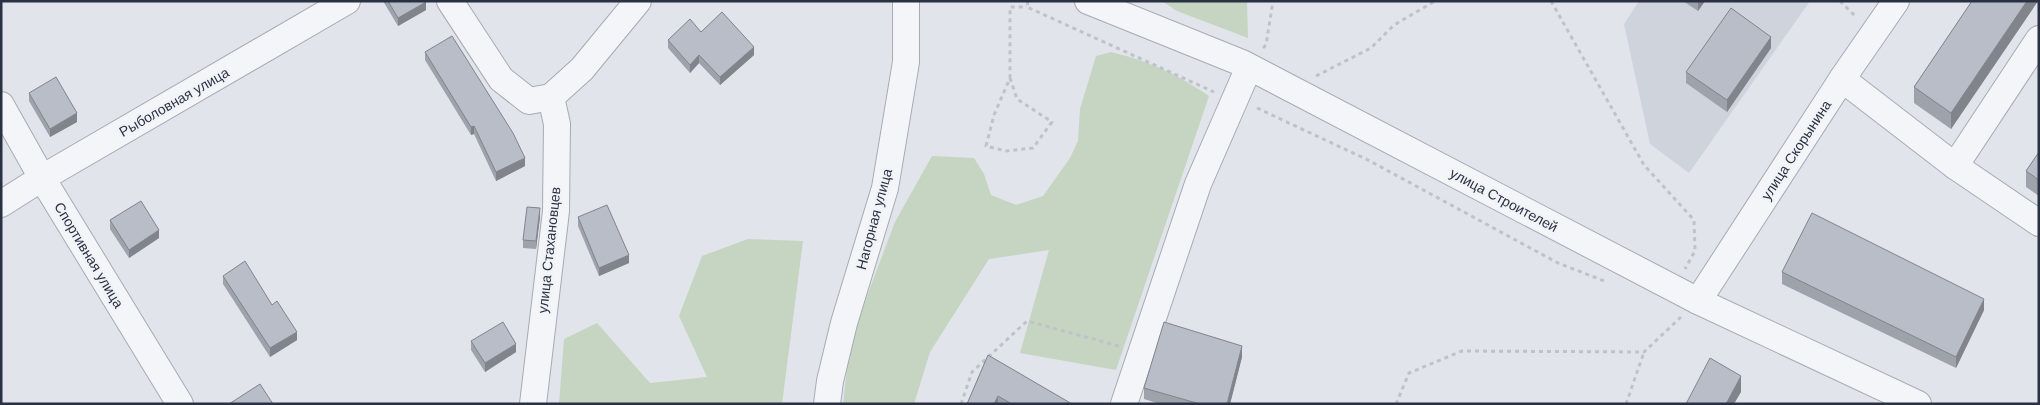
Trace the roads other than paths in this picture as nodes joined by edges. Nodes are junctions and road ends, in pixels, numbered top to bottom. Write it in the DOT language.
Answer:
graph roads {
  1 [pos="347,1"];
  2 [pos="450,1"];
  3 [pos="638,1"];
  4 [pos="906,1"];
  5 [pos="1088,1"];
  6 [pos="1896,1"];
  7 [pos="2039,39"];
  8 [pos="1249,66"];
  9 [pos="1842,79"];
  10 [pos="551,97"];
  11 [pos="1,105"];
  12 [pos="1955,166"];
  13 [pos="42,178"];
  14 [pos="1,204"];
  15 [pos="2039,223"];
  16 [pos="1698,301"];
  17 [pos="180,404"];
  18 [pos="533,404"];
  19 [pos="827,404"];
  20 [pos="1124,404"];
  21 [pos="1918,404"];
  1 -- 13 [label="street, Рыболовная улица"];
  2 -- 10 [label="street"];
  3 -- 10 [label="street"];
  4 -- 19 [label="street, Нагорная улица"];
  5 -- 8 [label="street, улица Строителей"];
  6 -- 9 [label="street, улица Скорынина"];
  7 -- 12 [label="street"];
  8 -- 16 [label="street, улица Строителей"];
  8 -- 20 [label="street"];
  9 -- 12 [label="street"];
  9 -- 16 [label="street, улица Скорынина"];
  10 -- 18 [label="street, улица Стахановцев"];
  11 -- 13 [label="street, Спортивная улица"];
  12 -- 15 [label="street"];
  13 -- 14 [label="street, Рыболовная улица"];
  13 -- 17 [label="street, Спортивная улица"];
  16 -- 21 [label="street, улица Строителей"];
}
